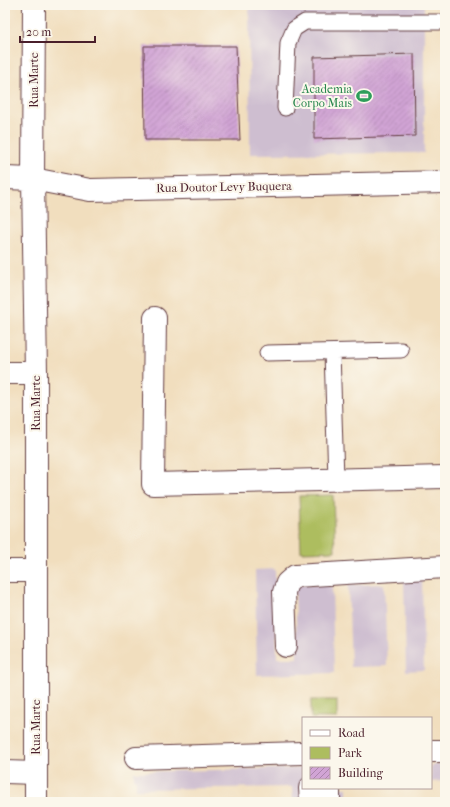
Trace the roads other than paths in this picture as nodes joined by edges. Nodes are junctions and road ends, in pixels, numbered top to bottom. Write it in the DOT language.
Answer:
graph roads {
  1 [pos="34,5"];
  2 [pos="445,22"];
  3 [pos="285,108"];
  4 [pos="5,178"];
  5 [pos="33,179"];
  6 [pos="445,182"];
  7 [pos="155,318"];
  8 [pos="401,350"];
  9 [pos="332,352"];
  10 [pos="268,353"];
  11 [pos="5,373"];
  12 [pos="36,373"];
  13 [pos="445,477"];
  14 [pos="336,479"];
  15 [pos="445,567"];
  16 [pos="5,571"];
  17 [pos="36,572"];
  18 [pos="286,646"];
  19 [pos="445,750"];
  20 [pos="432,751"];
  21 [pos="302,753"];
  22 [pos="136,758"];
  23 [pos="5,772"];
  24 [pos="36,773"];
  25 [pos="310,789"];
  26 [pos="329,789"];
  27 [pos="36,802"];
  28 [pos="311,802"];
  29 [pos="329,802"];
  1 -- 5 [label="street, Rua Marte"];
  2 -- 3 [label="lane"];
  4 -- 5 [label="street, Rua Doutor Levy Buquera"];
  5 -- 6 [label="street, Rua Doutor Levy Buquera"];
  5 -- 12 [label="street, Rua Marte"];
  7 -- 14 [label="street"];
  8 -- 9 [label="lane"];
  9 -- 10 [label="lane"];
  9 -- 14 [label="lane"];
  11 -- 12 [label="street"];
  12 -- 17 [label="street, Rua Marte"];
  13 -- 14 [label="street"];
  15 -- 18 [label="street"];
  16 -- 17 [label="street"];
  17 -- 24 [label="street, Rua Marte"];
  19 -- 20 [label="street"];
  21 -- 22 [label="street"];
  23 -- 24 [label="street"];
  24 -- 27 [label="street, Rua Marte"];
  25 -- 28 [label="street"];
  26 -- 29 [label="street"];
}
